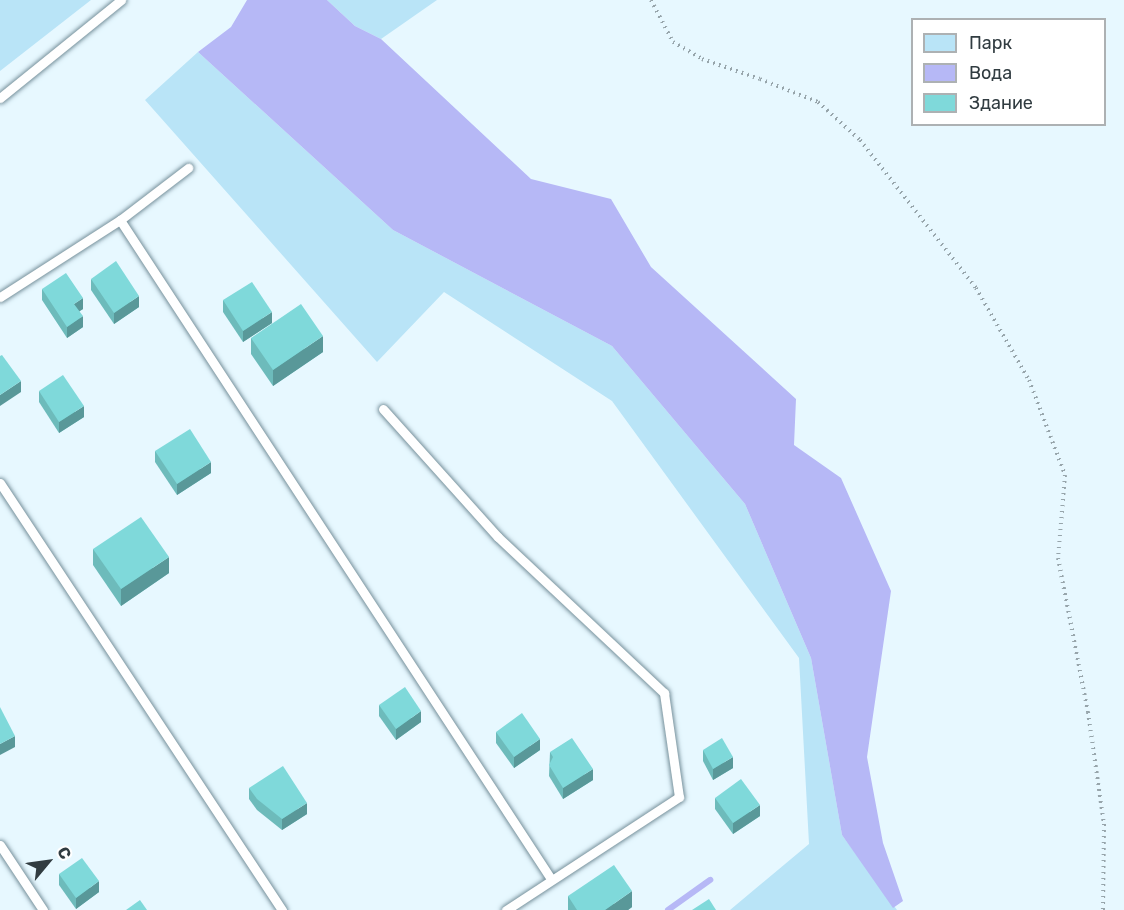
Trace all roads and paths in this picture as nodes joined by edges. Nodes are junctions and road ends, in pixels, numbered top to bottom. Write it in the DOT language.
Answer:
graph roads {
  1 [pos="121,0"];
  2 [pos="651,0"];
  3 [pos="0,98"];
  4 [pos="188,168"];
  5 [pos="120,220"];
  6 [pos="0,297"];
  7 [pos="383,409"];
  8 [pos="0,483"];
  9 [pos="0,845"];
  10 [pos="551,879"];
  11 [pos="43,910"];
  12 [pos="282,910"];
  13 [pos="506,910"];
  14 [pos="1103,910"];
  1 -- 3 [label="lane"];
  2 -- 14 [label="path"];
  4 -- 5 [label="lane"];
  5 -- 6 [label="lane"];
  5 -- 10 [label="lane"];
  7 -- 10 [label="lane"];
  8 -- 12 [label="lane"];
  9 -- 11 [label="lane"];
  10 -- 13 [label="lane"];
}
